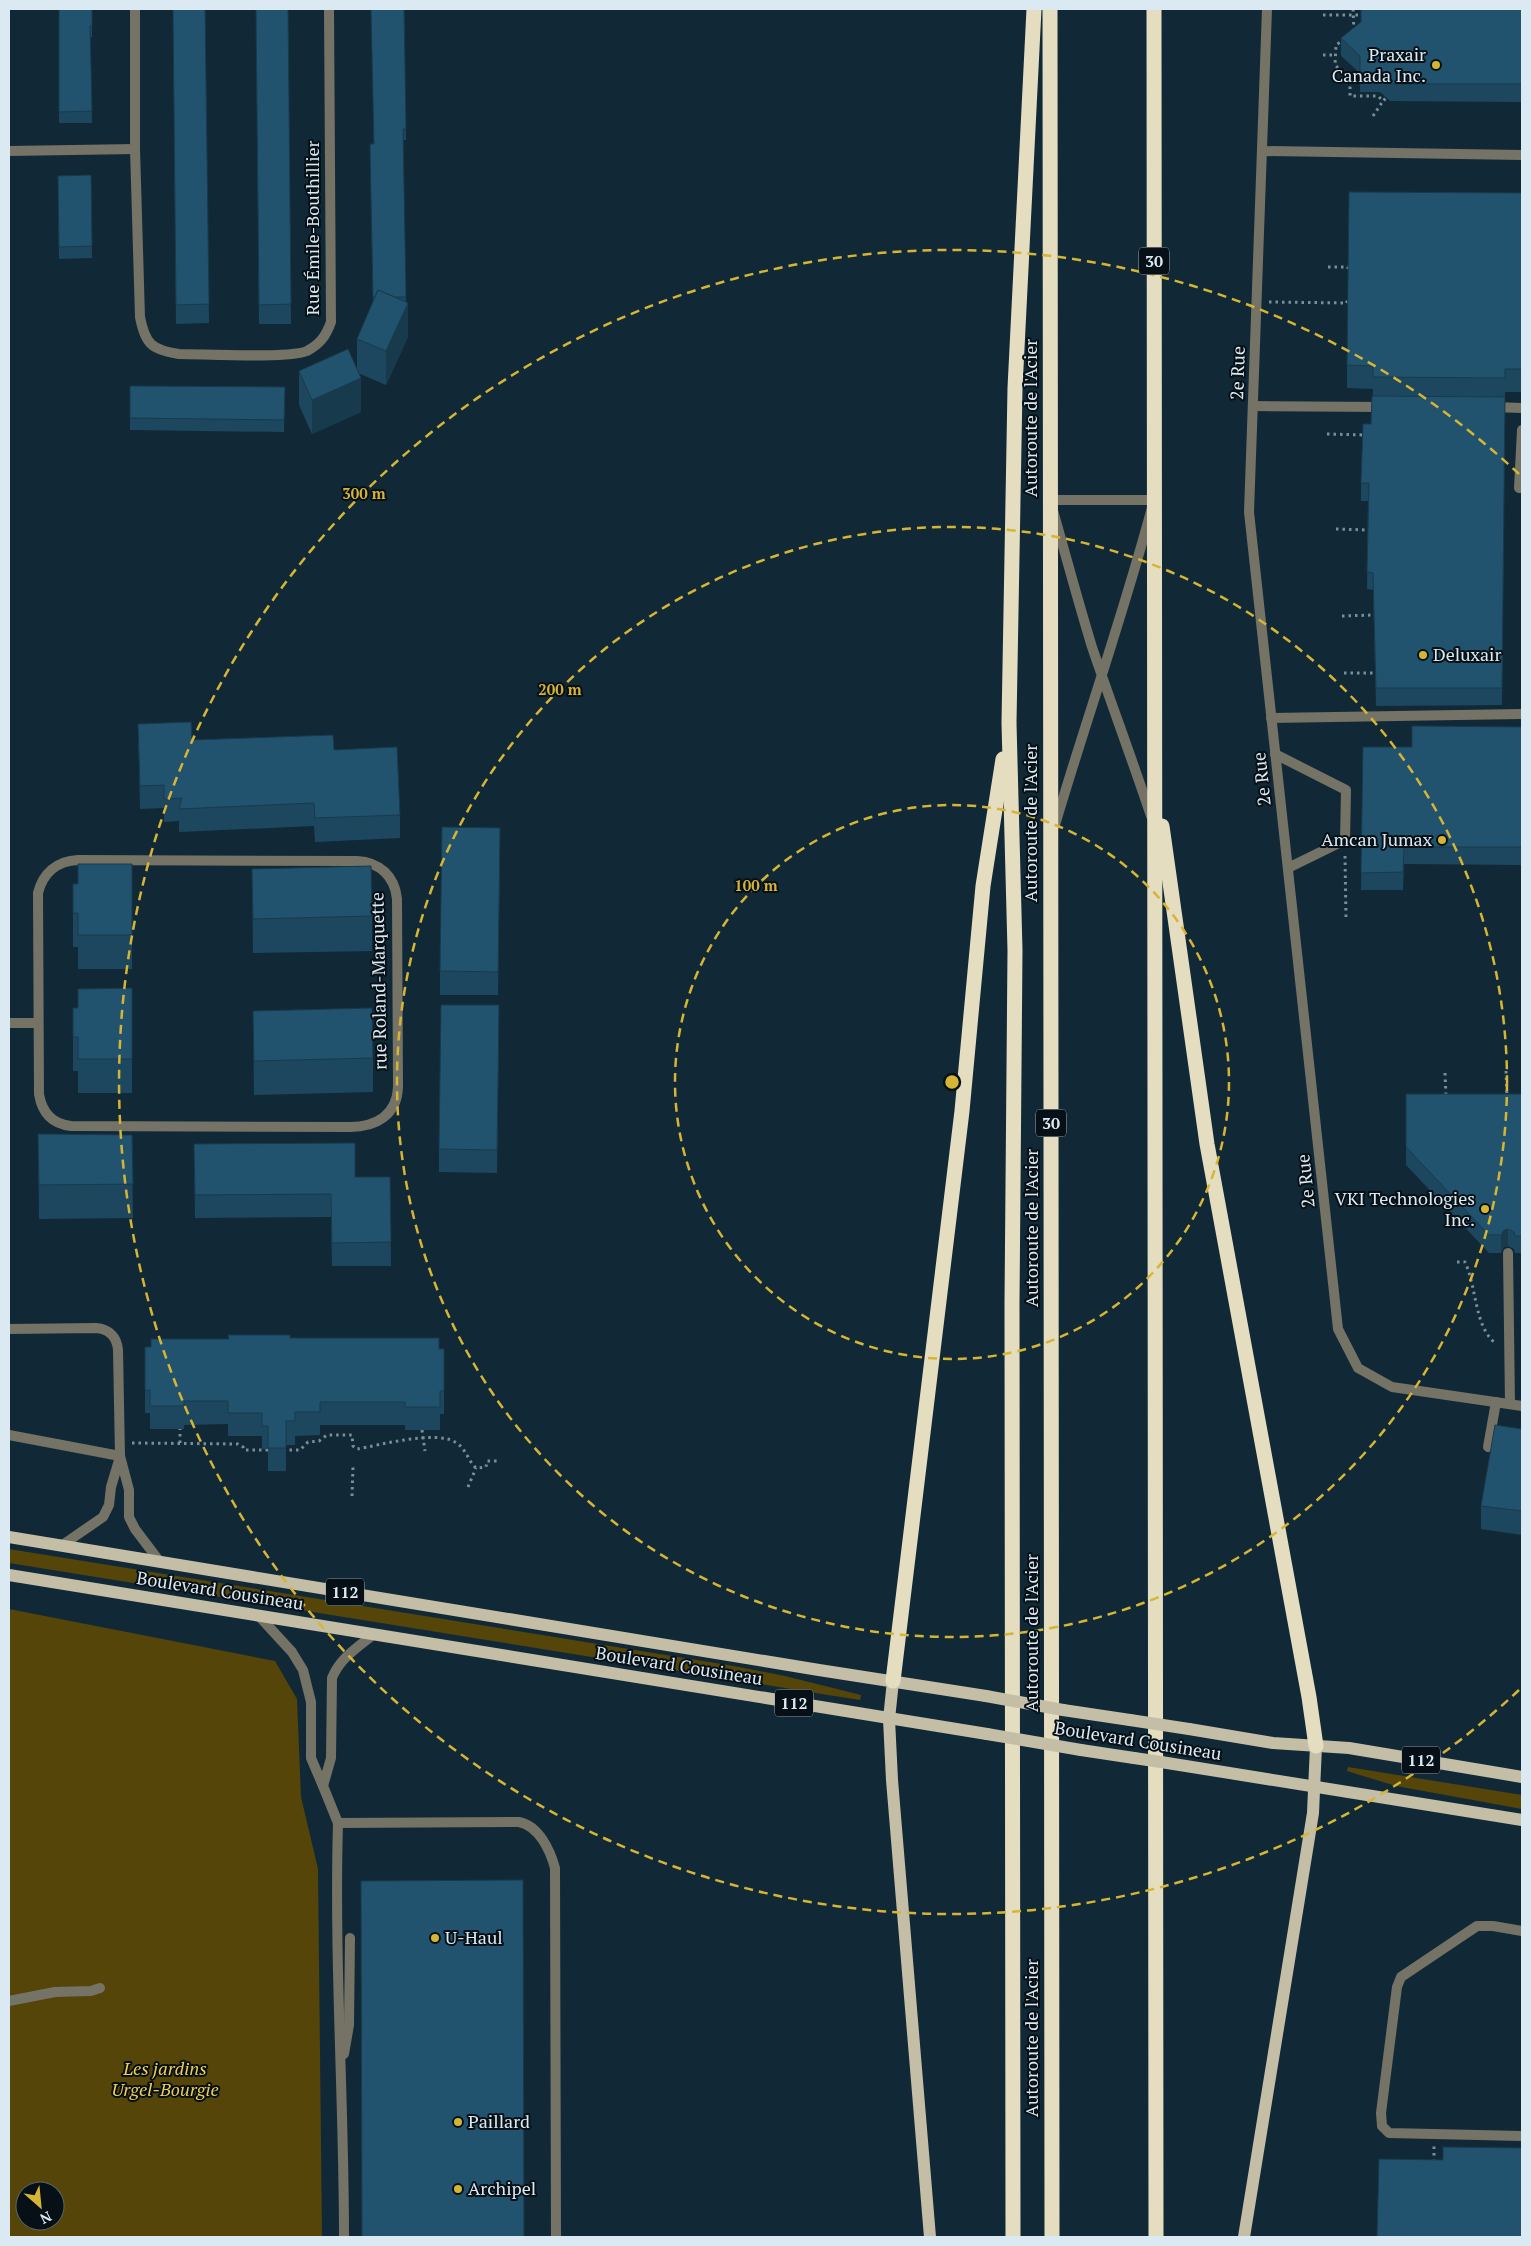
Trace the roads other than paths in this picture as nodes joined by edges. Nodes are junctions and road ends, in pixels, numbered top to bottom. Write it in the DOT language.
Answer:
graph roads {
  1 [pos="135,9"];
  2 [pos="329,9"];
  3 [pos="1034,9"];
  4 [pos="1050,9"];
  5 [pos="1154,9"];
  6 [pos="1267,9"];
  7 [pos="135,149"];
  8 [pos="9,151"];
  9 [pos="1262,151"];
  10 [pos="1522,155"];
  11 [pos="1252,406"];
  12 [pos="1395,407"];
  13 [pos="1483,407"];
  14 [pos="1522,408"];
  15 [pos="1522,430"];
  16 [pos="1522,488"];
  17 [pos="1050,500"];
  18 [pos="1154,500"];
  19 [pos="1102,674"];
  20 [pos="1522,714"];
  21 [pos="1271,718"];
  22 [pos="1009,723"];
  23 [pos="1275,754"];
  24 [pos="1154,768"];
  25 [pos="1154,827"];
  26 [pos="1050,840"];
  27 [pos="1168,867"];
  28 [pos="1288,868"];
  29 [pos="9,1023"];
  30 [pos="38,1023"];
  31 [pos="1508,1253"];
  32 [pos="9,1328"];
  33 [pos="1496,1402"];
  34 [pos="1510,1404"];
  35 [pos="1522,1406"];
  36 [pos="9,1435"];
  37 [pos="1488,1447"];
  38 [pos="120,1456"];
  39 [pos="9,1537"];
  40 [pos="61,1546"];
  41 [pos="160,1562"];
  42 [pos="9,1575"];
  43 [pos="258,1615"];
  44 [pos="374,1634"];
  45 [pos="893,1681"];
  46 [pos="890,1718"];
  47 [pos="1316,1746"];
  48 [pos="1522,1777"];
  49 [pos="323,1786"];
  50 [pos="1316,1787"];
  51 [pos="1522,1820"];
  52 [pos="338,1823"];
  53 [pos="1522,1931"];
  54 [pos="350,1938"];
  55 [pos="100,1988"];
  56 [pos="9,2001"];
  57 [pos="341,2066"];
  58 [pos="1522,2136"];
  59 [pos="344,2237"];
  60 [pos="556,2237"];
  61 [pos="930,2237"];
  62 [pos="1013,2237"];
  63 [pos="1052,2237"];
  64 [pos="1156,2237"];
  65 [pos="1244,2237"];
  1 -- 7 [label="street, Rue Émile-Bouthillier"];
  2 -- 7 [label="street, Rue Émile-Bouthillier"];
  3 -- 22 [label="highway"];
  4 -- 17 [label="highway, Autoroute de l'Acier / 30"];
  5 -- 18 [label="highway, 30"];
  6 -- 9 [label="street, 2e Rue"];
  7 -- 8 [label="street"];
  9 -- 10 [label="street"];
  9 -- 11 [label="street, 2e Rue"];
  11 -- 12 [label="street"];
  11 -- 21 [label="street, 2e Rue"];
  13 -- 14 [label="street"];
  15 -- 16 [label="street"];
  17 -- 18 [label="street"];
  17 -- 19 [label="street"];
  17 -- 26 [label="highway, Autoroute de l'Acier / 30"];
  18 -- 19 [label="street"];
  18 -- 24 [label="highway, 30"];
  19 -- 25 [label="street"];
  19 -- 26 [label="street"];
  20 -- 21 [label="street"];
  21 -- 23 [label="street, 2e Rue"];
  22 -- 45 [label="highway"];
  22 -- 62 [label="highway"];
  23 -- 28 [label="street, 2e Rue"];
  23 -- 28 [label="street"];
  24 -- 25 [label="highway, 30"];
  24 -- 27 [label="highway"];
  25 -- 27 [label="street"];
  25 -- 64 [label="highway, 30"];
  26 -- 63 [label="highway, Autoroute de l'Acier / 30"];
  27 -- 47 [label="highway"];
  28 -- 33 [label="street, 2e Rue"];
  29 -- 30 [label="street"];
  30 -- 30 [label="street, rue Roland-Marquette"];
  31 -- 34 [label="street"];
  32 -- 38 [label="street"];
  33 -- 34 [label="street, 2e Rue"];
  33 -- 37 [label="street"];
  34 -- 35 [label="street, 2e Rue"];
  36 -- 38 [label="street"];
  38 -- 40 [label="street"];
  38 -- 41 [label="street"];
  39 -- 40 [label="main road, Boulevard Cousineau / 112"];
  40 -- 41 [label="main road, Boulevard Cousineau / 112"];
  41 -- 45 [label="main road, Boulevard Cousineau / 112"];
  42 -- 43 [label="main road, Boulevard Cousineau / 112"];
  43 -- 44 [label="main road, Boulevard Cousineau / 112"];
  43 -- 49 [label="street"];
  44 -- 46 [label="main road, Boulevard Cousineau / 112"];
  44 -- 49 [label="street"];
  45 -- 46 [label="main road"];
  45 -- 47 [label="main road, Boulevard Cousineau / 112, bridge"];
  46 -- 50 [label="main road, Boulevard Cousineau / 112, bridge"];
  46 -- 61 [label="main road"];
  47 -- 48 [label="main road, Boulevard Cousineau / 112"];
  47 -- 50 [label="main road"];
  49 -- 52 [label="street"];
  50 -- 51 [label="main road, Boulevard Cousineau / 112"];
  50 -- 65 [label="main road"];
  52 -- 57 [label="street"];
  52 -- 60 [label="street"];
  53 -- 58 [label="street"];
  54 -- 57 [label="street"];
  55 -- 56 [label="street"];
  57 -- 59 [label="street"];
}
